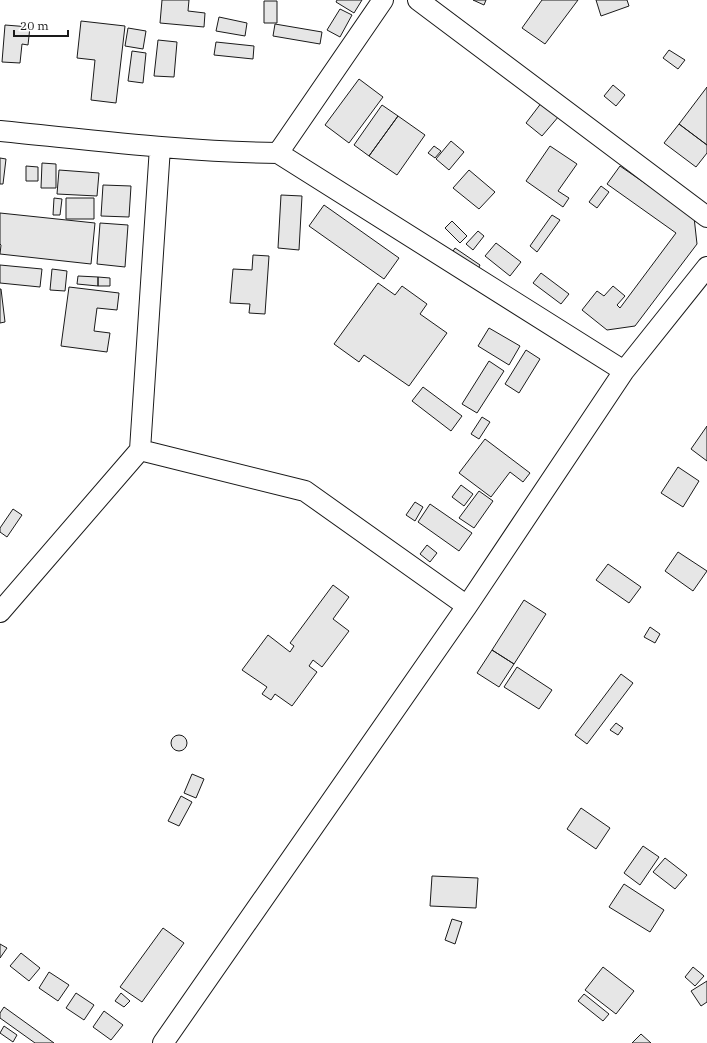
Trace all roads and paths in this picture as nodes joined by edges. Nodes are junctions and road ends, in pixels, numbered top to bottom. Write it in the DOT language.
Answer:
graph roads {
  1 [pos="383,0"];
  2 [pos="418,0"];
  3 [pos="0,131"];
  4 [pos="160,147"];
  5 [pos="278,153"];
  6 [pos="707,217"];
  7 [pos="707,267"];
  8 [pos="624,371"];
  9 [pos="140,450"];
  10 [pos="466,606"];
  11 [pos="0,612"];
  12 [pos="163,1043"];
  1 -- 5 [label="street"];
  2 -- 6 [label="street"];
  3 -- 4 [label="street"];
  4 -- 5 [label="street"];
  4 -- 9 [label="street"];
  5 -- 8 [label="street"];
  7 -- 8 [label="street"];
  8 -- 10 [label="street"];
  9 -- 10 [label="street"];
  9 -- 11 [label="street"];
  10 -- 12 [label="street"];
}
